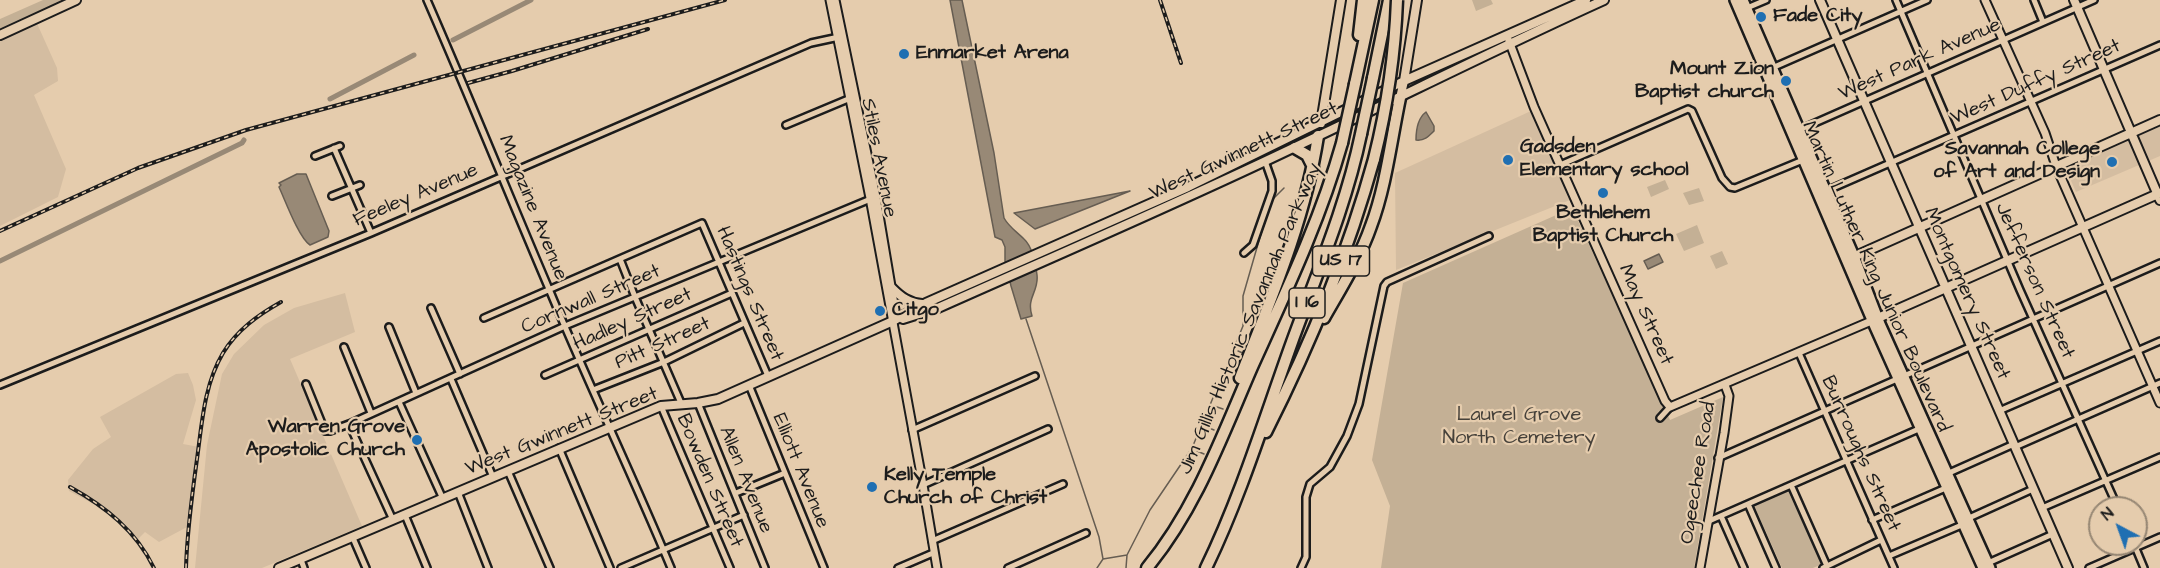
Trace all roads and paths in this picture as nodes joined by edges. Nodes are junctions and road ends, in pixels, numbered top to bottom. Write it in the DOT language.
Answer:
graph roads {
  1 [pos="76,0"];
  2 [pos="427,0"];
  3 [pos="830,0"];
  4 [pos="835,0"];
  5 [pos="1341,0"];
  6 [pos="1363,0"];
  7 [pos="1372,0"];
  8 [pos="1389,0"];
  9 [pos="1397,0"];
  10 [pos="1417,0"];
  11 [pos="1586,0"];
  12 [pos="1604,0"];
  13 [pos="1735,0"];
  14 [pos="1766,0"];
  15 [pos="1820,0"];
  16 [pos="1896,0"];
  17 [pos="1927,0"];
  18 [pos="1986,0"];
  19 [pos="2034,0"];
  20 [pos="2094,0"];
  21 [pos="1745,4"];
  22 [pos="2076,4"];
  23 [pos="1901,12"];
  24 [pos="2043,22"];
  25 [pos="0,35"];
  26 [pos="841,37"];
  27 [pos="1508,39"];
  28 [pos="1837,40"];
  29 [pos="2004,40"];
  30 [pos="2160,45"];
  31 [pos="1407,58"];
  32 [pos="1772,68"];
  33 [pos="2104,69"];
  34 [pos="1928,73"];
  35 [pos="1421,74"];
  36 [pos="1356,81"];
  37 [pos="1404,81"];
  38 [pos="853,97"];
  39 [pos="1400,98"];
  40 [pos="1864,101"];
  41 [pos="2031,102"];
  42 [pos="2160,120"];
  43 [pos="1322,121"];
  44 [pos="786,125"];
  45 [pos="1795,132"];
  46 [pos="2131,132"];
  47 [pos="1955,135"];
  48 [pos="1318,136"];
  49 [pos="1294,148"];
  50 [pos="315,156"];
  51 [pos="1803,160"];
  52 [pos="1265,161"];
  53 [pos="1891,163"];
  54 [pos="1560,165"];
  55 [pos="2056,166"];
  56 [pos="1312,167"];
  57 [pos="503,175"];
  58 [pos="360,185"];
  59 [pos="351,188"];
  60 [pos="1826,191"];
  61 [pos="2159,195"];
  62 [pos="332,196"];
  63 [pos="873,198"];
  64 [pos="1981,200"];
  65 [pos="1918,227"];
  66 [pos="2083,228"];
  67 [pos="371,233"];
  68 [pos="1489,236"];
  69 [pos="1244,253"];
  70 [pos="1851,258"];
  71 [pos="620,259"];
  72 [pos="2007,260"];
  73 [pos="718,263"];
  74 [pos="2160,263"];
  75 [pos="2108,286"];
  76 [pos="892,288"];
  77 [pos="1946,288"];
  78 [pos="549,289"];
  79 [pos="732,292"];
  80 [pos="634,297"];
  81 [pos="924,304"];
  82 [pos="431,308"];
  83 [pos="484,318"];
  84 [pos="1875,319"];
  85 [pos="2033,320"];
  86 [pos="893,321"];
  87 [pos="744,323"];
  88 [pos="565,326"];
  89 [pos="389,327"];
  90 [pos="649,328"];
  91 [pos="2160,341"];
  92 [pos="344,347"];
  93 [pos="1971,347"];
  94 [pos="2137,351"];
  95 [pos="1799,353"];
  96 [pos="580,359"];
  97 [pos="1300,359"];
  98 [pos="664,362"];
  99 [pos="460,374"];
  100 [pos="545,375"];
  101 [pos="768,376"];
  102 [pos="1035,376"];
  103 [pos="1902,377"];
  104 [pos="451,379"];
  105 [pos="2063,383"];
  106 [pos="2160,383"];
  107 [pos="306,384"];
  108 [pos="1725,384"];
  109 [pos="0,385"];
  110 [pos="749,385"];
  111 [pos="2152,386"];
  112 [pos="593,390"];
  113 [pos="416,393"];
  114 [pos="399,402"];
  115 [pos="681,403"];
  116 [pos="698,403"];
  117 [pos="2160,403"];
  118 [pos="661,406"];
  119 [pos="1670,407"];
  120 [pos="1825,411"];
  121 [pos="2000,411"];
  122 [pos="371,413"];
  123 [pos="1659,418"];
  124 [pos="2079,419"];
  125 [pos="349,424"];
  126 [pos="611,427"];
  127 [pos="1921,428"];
  128 [pos="1048,429"];
  129 [pos="912,430"];
  130 [pos="1222,437"];
  131 [pos="2014,446"];
  132 [pos="559,448"];
  133 [pos="2160,457"];
  134 [pos="1718,458"];
  135 [pos="1847,461"];
  136 [pos="1246,470"];
  137 [pos="508,471"];
  138 [pos="785,473"];
  139 [pos="1949,473"];
  140 [pos="493,477"];
  141 [pos="2106,480"];
  142 [pos="1063,484"];
  143 [pos="923,485"];
  144 [pos="1791,485"];
  145 [pos="1948,487"];
  146 [pos="2033,489"];
  147 [pos="458,492"];
  148 [pos="736,494"];
  149 [pos="2113,496"];
  150 [pos="443,498"];
  151 [pos="1748,504"];
  152 [pos="2042,508"];
  153 [pos="405,515"];
  154 [pos="744,516"];
  155 [pos="1721,516"];
  156 [pos="393,519"];
  157 [pos="1872,520"];
  158 [pos="1709,521"];
  159 [pos="1966,521"];
  160 [pos="713,528"];
  161 [pos="1086,533"];
  162 [pos="2053,534"];
  163 [pos="353,538"];
  164 [pos="1881,540"];
  165 [pos="932,542"];
  166 [pos="663,549"];
  167 [pos="933,553"];
  168 [pos="1889,556"];
  169 [pos="2114,556"];
  170 [pos="301,560"];
  171 [pos="1984,566"];
  172 [pos="1825,567"];
  173 [pos="279,568"];
  174 [pos="304,568"];
  175 [pos="366,568"];
  176 [pos="427,568"];
  177 [pos="488,568"];
  178 [pos="550,568"];
  179 [pos="610,568"];
  180 [pos="621,568"];
  181 [pos="671,568"];
  182 [pos="730,568"];
  183 [pos="765,568"];
  184 [pos="824,568"];
  185 [pos="898,568"];
  186 [pos="937,568"];
  187 [pos="1008,568"];
  188 [pos="1147,568"];
  189 [pos="1206,568"];
  190 [pos="1301,568"];
  191 [pos="1700,568"];
  192 [pos="1744,568"];
  193 [pos="1776,568"];
  194 [pos="1894,568"];
  195 [pos="2068,568"];
  196 [pos="2089,568"];
  1 -- 25 [label="main road"];
  2 -- 57 [label="street, Magazine Avenue"];
  3 -- 26 [label="street, Stiles Avenue"];
  4 -- 26 [label="street, Stiles Avenue"];
  5 -- 43 [label="main road"];
  6 -- 36 [label="highway"];
  7 -- 36 [label="highway, Jim Gillis Historic Savannah Parkway / I 16"];
  8 -- 136 [label="highway, Jim Gillis Historic Savannah Parkway / I 16, bridge"];
  9 -- 97 [label="highway, US 17, bridge"];
  10 -- 31 [label="main road"];
  11 -- 27 [label="main road, West Gwinnett Street"];
  12 -- 27 [label="main road, West Gwinnett Street"];
  13 -- 45 [label="main road, Martin Luther King Junior Boulevard"];
  14 -- 21 [label="street"];
  15 -- 28 [label="main road, Montgomery Street"];
  16 -- 23 [label="street, Jefferson Street"];
  17 -- 23 [label="street"];
  18 -- 29 [label="street"];
  19 -- 24 [label="street"];
  20 -- 22 [label="street, West Park Avenue"];
  21 -- 32 [label="main road, Martin Luther King Junior Boulevard"];
  22 -- 24 [label="street, West Park Avenue"];
  22 -- 33 [label="main road"];
  23 -- 28 [label="street"];
  23 -- 34 [label="street, Jefferson Street"];
  24 -- 29 [label="street, West Park Avenue"];
  26 -- 38 [label="street, Stiles Avenue"];
  26 -- 57 [label="street, Feeley Avenue"];
  27 -- 35 [label="main road, West Gwinnett Street"];
  27 -- 39 [label="main road, West Gwinnett Street"];
  27 -- 54 [label="street, May Street"];
  28 -- 32 [label="street"];
  28 -- 40 [label="main road, Montgomery Street"];
  29 -- 34 [label="street, West Park Avenue"];
  29 -- 41 [label="street"];
  30 -- 33 [label="street, West Duffy Street"];
  31 -- 35 [label="main road"];
  31 -- 37 [label="main road"];
  32 -- 45 [label="main road, Martin Luther King Junior Boulevard"];
  33 -- 41 [label="street, West Duffy Street"];
  33 -- 46 [label="main road"];
  34 -- 40 [label="street, West Park Avenue"];
  34 -- 47 [label="street, Jefferson Street"];
  35 -- 37 [label="main road, West Gwinnett Street"];
  36 -- 130 [label="highway, Jim Gillis Historic Savannah Parkway / I 16, bridge"];
  37 -- 39 [label="main road"];
  37 -- 43 [label="main road, West Gwinnett Street"];
  38 -- 44 [label="street"];
  38 -- 63 [label="street, Stiles Avenue"];
  39 -- 48 [label="main road, West Gwinnett Street"];
  39 -- 97 [label="highway"];
  40 -- 45 [label="street, West Park Avenue"];
  40 -- 53 [label="main road, Montgomery Street"];
  41 -- 47 [label="street, West Duffy Street"];
  41 -- 55 [label="street"];
  42 -- 46 [label="main road"];
  43 -- 48 [label="main road"];
  43 -- 81 [label="main road, West Gwinnett Street"];
  45 -- 51 [label="main road, Martin Luther King Junior Boulevard"];
  45 -- 60 [label="main road, Martin Luther King Junior Boulevard"];
  46 -- 55 [label="main road"];
  46 -- 61 [label="main road"];
  47 -- 53 [label="street, West Duffy Street"];
  47 -- 64 [label="street, Jefferson Street"];
  48 -- 49 [label="main road, West Gwinnett Street"];
  48 -- 56 [label="highway"];
  49 -- 52 [label="main road, West Gwinnett Street"];
  49 -- 56 [label="highway"];
  50 -- 59 [label="street"];
  51 -- 54 [label="street"];
  51 -- 70 [label="main road, Martin Luther King Junior Boulevard"];
  52 -- 69 [label="street"];
  52 -- 86 [label="main road, West Gwinnett Street"];
  53 -- 60 [label="street, West Duffy Street"];
  53 -- 65 [label="main road, Montgomery Street"];
  54 -- 119 [label="street, May Street"];
  55 -- 64 [label="main road"];
  55 -- 66 [label="street"];
  56 -- 130 [label="highway"];
  57 -- 67 [label="street, Feeley Avenue"];
  57 -- 78 [label="street, Magazine Avenue"];
  58 -- 59 [label="street"];
  59 -- 62 [label="street"];
  59 -- 67 [label="street"];
  60 -- 70 [label="main road, Martin Luther King Junior Boulevard"];
  61 -- 66 [label="main road"];
  63 -- 73 [label="street, Cornwall Street"];
  63 -- 76 [label="street, Stiles Avenue"];
  63 -- 86 [label="street, Stiles Avenue"];
  64 -- 65 [label="main road"];
  64 -- 72 [label="street, Jefferson Street"];
  65 -- 70 [label="main road"];
  65 -- 77 [label="main road, Montgomery Street"];
  66 -- 72 [label="main road"];
  66 -- 75 [label="street"];
  67 -- 109 [label="street, Feeley Avenue"];
  68 -- 190 [label="street"];
  70 -- 84 [label="main road, Martin Luther King Junior Boulevard"];
  71 -- 73 [label="street, Hastings Street"];
  71 -- 78 [label="street"];
  71 -- 80 [label="street"];
  72 -- 77 [label="main road"];
  72 -- 85 [label="street, Jefferson Street"];
  73 -- 79 [label="street, Hastings Street"];
  73 -- 80 [label="street, Cornwall Street"];
  74 -- 75 [label="street"];
  75 -- 85 [label="street"];
  75 -- 94 [label="street"];
  76 -- 81 [label="main road"];
  76 -- 86 [label="street, Stiles Avenue"];
  77 -- 84 [label="main road"];
  77 -- 93 [label="main road, Montgomery Street"];
  78 -- 83 [label="street"];
  78 -- 88 [label="street, Magazine Avenue"];
  79 -- 87 [label="street, Hastings Street"];
  79 -- 90 [label="street, Hadley Street"];
  80 -- 88 [label="street, Cornwall Street"];
  80 -- 90 [label="street"];
  81 -- 86 [label="main road, West Gwinnett Street"];
  82 -- 99 [label="street"];
  84 -- 95 [label="street"];
  84 -- 103 [label="main road, Martin Luther King Junior Boulevard"];
  85 -- 93 [label="street"];
  85 -- 105 [label="street, Jefferson Street"];
  86 -- 101 [label="main road, West Gwinnett Street"];
  86 -- 129 [label="street, Stiles Avenue"];
  87 -- 98 [label="street, Pitt Street"];
  87 -- 101 [label="street, Hastings Street"];
  88 -- 96 [label="street, Magazine Avenue"];
  88 -- 99 [label="street, Cornwall Street"];
  89 -- 113 [label="street"];
  90 -- 96 [label="street, Hadley Street"];
  90 -- 98 [label="street"];
  91 -- 94 [label="street"];
  92 -- 122 [label="street"];
  93 -- 103 [label="street"];
  93 -- 121 [label="main road, Montgomery Street"];
  94 -- 105 [label="street"];
  94 -- 111 [label="street"];
  95 -- 108 [label="street"];
  95 -- 120 [label="street, Burroughs Street"];
  96 -- 100 [label="street, Hadley Street"];
  96 -- 112 [label="street, Magazine Avenue"];
  97 -- 136 [label="highway, US 17"];
  98 -- 112 [label="street, Pitt Street"];
  98 -- 115 [label="street"];
  99 -- 104 [label="street, Cornwall Street"];
  101 -- 110 [label="main road, West Gwinnett Street"];
  102 -- 129 [label="street"];
  103 -- 120 [label="street"];
  103 -- 127 [label="main road, Martin Luther King Junior Boulevard"];
  103 -- 139 [label="main road, Martin Luther King Junior Boulevard"];
  104 -- 113 [label="street, Cornwall Street"];
  104 -- 140 [label="street"];
  105 -- 121 [label="street"];
  105 -- 124 [label="street, Jefferson Street"];
  106 -- 111 [label="street"];
  107 -- 125 [label="street, Cornwall Street"];
  108 -- 119 [label="street"];
  108 -- 134 [label="street, Ogeechee Road"];
  110 -- 116 [label="main road, West Gwinnett Street"];
  110 -- 138 [label="street, Elliott Avenue"];
  111 -- 117 [label="street"];
  111 -- 124 [label="street"];
  112 -- 126 [label="street, Magazine Avenue"];
  113 -- 114 [label="street, Cornwall Street"];
  114 -- 122 [label="street, Cornwall Street"];
  114 -- 150 [label="street"];
  115 -- 116 [label="main road, West Gwinnett Street"];
  115 -- 118 [label="main road, West Gwinnett Street"];
  116 -- 148 [label="street, Allen Avenue"];
  118 -- 126 [label="main road, West Gwinnett Street"];
  118 -- 160 [label="street, Bowden Street"];
  119 -- 123 [label="street"];
  120 -- 134 [label="street"];
  120 -- 135 [label="street, Burroughs Street"];
  121 -- 131 [label="main road, Montgomery Street"];
  122 -- 125 [label="street, Cornwall Street"];
  124 -- 131 [label="street"];
  124 -- 141 [label="street, Jefferson Street"];
  125 -- 156 [label="street"];
  126 -- 132 [label="main road, West Gwinnett Street"];
  126 -- 166 [label="street, Magazine Avenue"];
  127 -- 135 [label="street"];
  127 -- 145 [label="main road, Martin Luther King Junior Boulevard"];
  128 -- 143 [label="street"];
  129 -- 143 [label="street, Stiles Avenue"];
  130 -- 188 [label="highway, Jim Gillis Historic Savannah Parkway / I 16"];
  131 -- 139 [label="street"];
  131 -- 146 [label="main road, Montgomery Street"];
  132 -- 137 [label="main road, West Gwinnett Street"];
  132 -- 179 [label="street"];
  133 -- 141 [label="street"];
  134 -- 158 [label="street, Ogeechee Road"];
  135 -- 144 [label="street"];
  135 -- 157 [label="street, Burroughs Street"];
  136 -- 189 [label="highway, Jim Gillis Historic Savannah Parkway / I 16"];
  137 -- 140 [label="main road, West Gwinnett Street"];
  137 -- 178 [label="street"];
  138 -- 148 [label="street"];
  138 -- 184 [label="street, Elliott Avenue"];
  139 -- 159 [label="main road, Martin Luther King Junior Boulevard"];
  140 -- 147 [label="main road, West Gwinnett Street"];
  141 -- 149 [label="street, Jefferson Street"];
  141 -- 152 [label="street"];
  142 -- 165 [label="street"];
  143 -- 165 [label="street, Stiles Avenue"];
  144 -- 151 [label="street"];
  144 -- 172 [label="street"];
  145 -- 157 [label="street"];
  145 -- 159 [label="main road, Martin Luther King Junior Boulevard"];
  146 -- 152 [label="main road, Montgomery Street"];
  146 -- 159 [label="street"];
  147 -- 150 [label="main road, West Gwinnett Street"];
  147 -- 177 [label="street"];
  148 -- 154 [label="street, Allen Avenue"];
  150 -- 153 [label="main road, West Gwinnett Street"];
  151 -- 155 [label="street"];
  151 -- 193 [label="street"];
  152 -- 162 [label="main road, Montgomery Street"];
  153 -- 156 [label="main road, West Gwinnett Street"];
  153 -- 176 [label="street"];
  154 -- 160 [label="street"];
  154 -- 183 [label="street, Allen Avenue"];
  155 -- 158 [label="street"];
  155 -- 192 [label="street"];
  156 -- 163 [label="main road, West Gwinnett Street"];
  157 -- 164 [label="street, Burroughs Street"];
  158 -- 191 [label="street, Ogeechee Road"];
  159 -- 168 [label="street"];
  159 -- 171 [label="main road, Martin Luther King Junior Boulevard"];
  160 -- 166 [label="street"];
  160 -- 182 [label="street, Bowden Street"];
  161 -- 187 [label="street"];
  162 -- 171 [label="street"];
  162 -- 195 [label="main road, Montgomery Street"];
  163 -- 170 [label="main road, West Gwinnett Street"];
  163 -- 175 [label="street"];
  164 -- 168 [label="street, Burroughs Street"];
  164 -- 172 [label="street"];
  165 -- 167 [label="street, Stiles Avenue"];
  166 -- 180 [label="street"];
  166 -- 181 [label="street, Magazine Avenue"];
  167 -- 185 [label="street"];
  167 -- 186 [label="street, Stiles Avenue"];
  168 -- 194 [label="street, Burroughs Street"];
  169 -- 196 [label="street"];
  170 -- 173 [label="main road, West Gwinnett Street"];
  170 -- 174 [label="street"];
}
